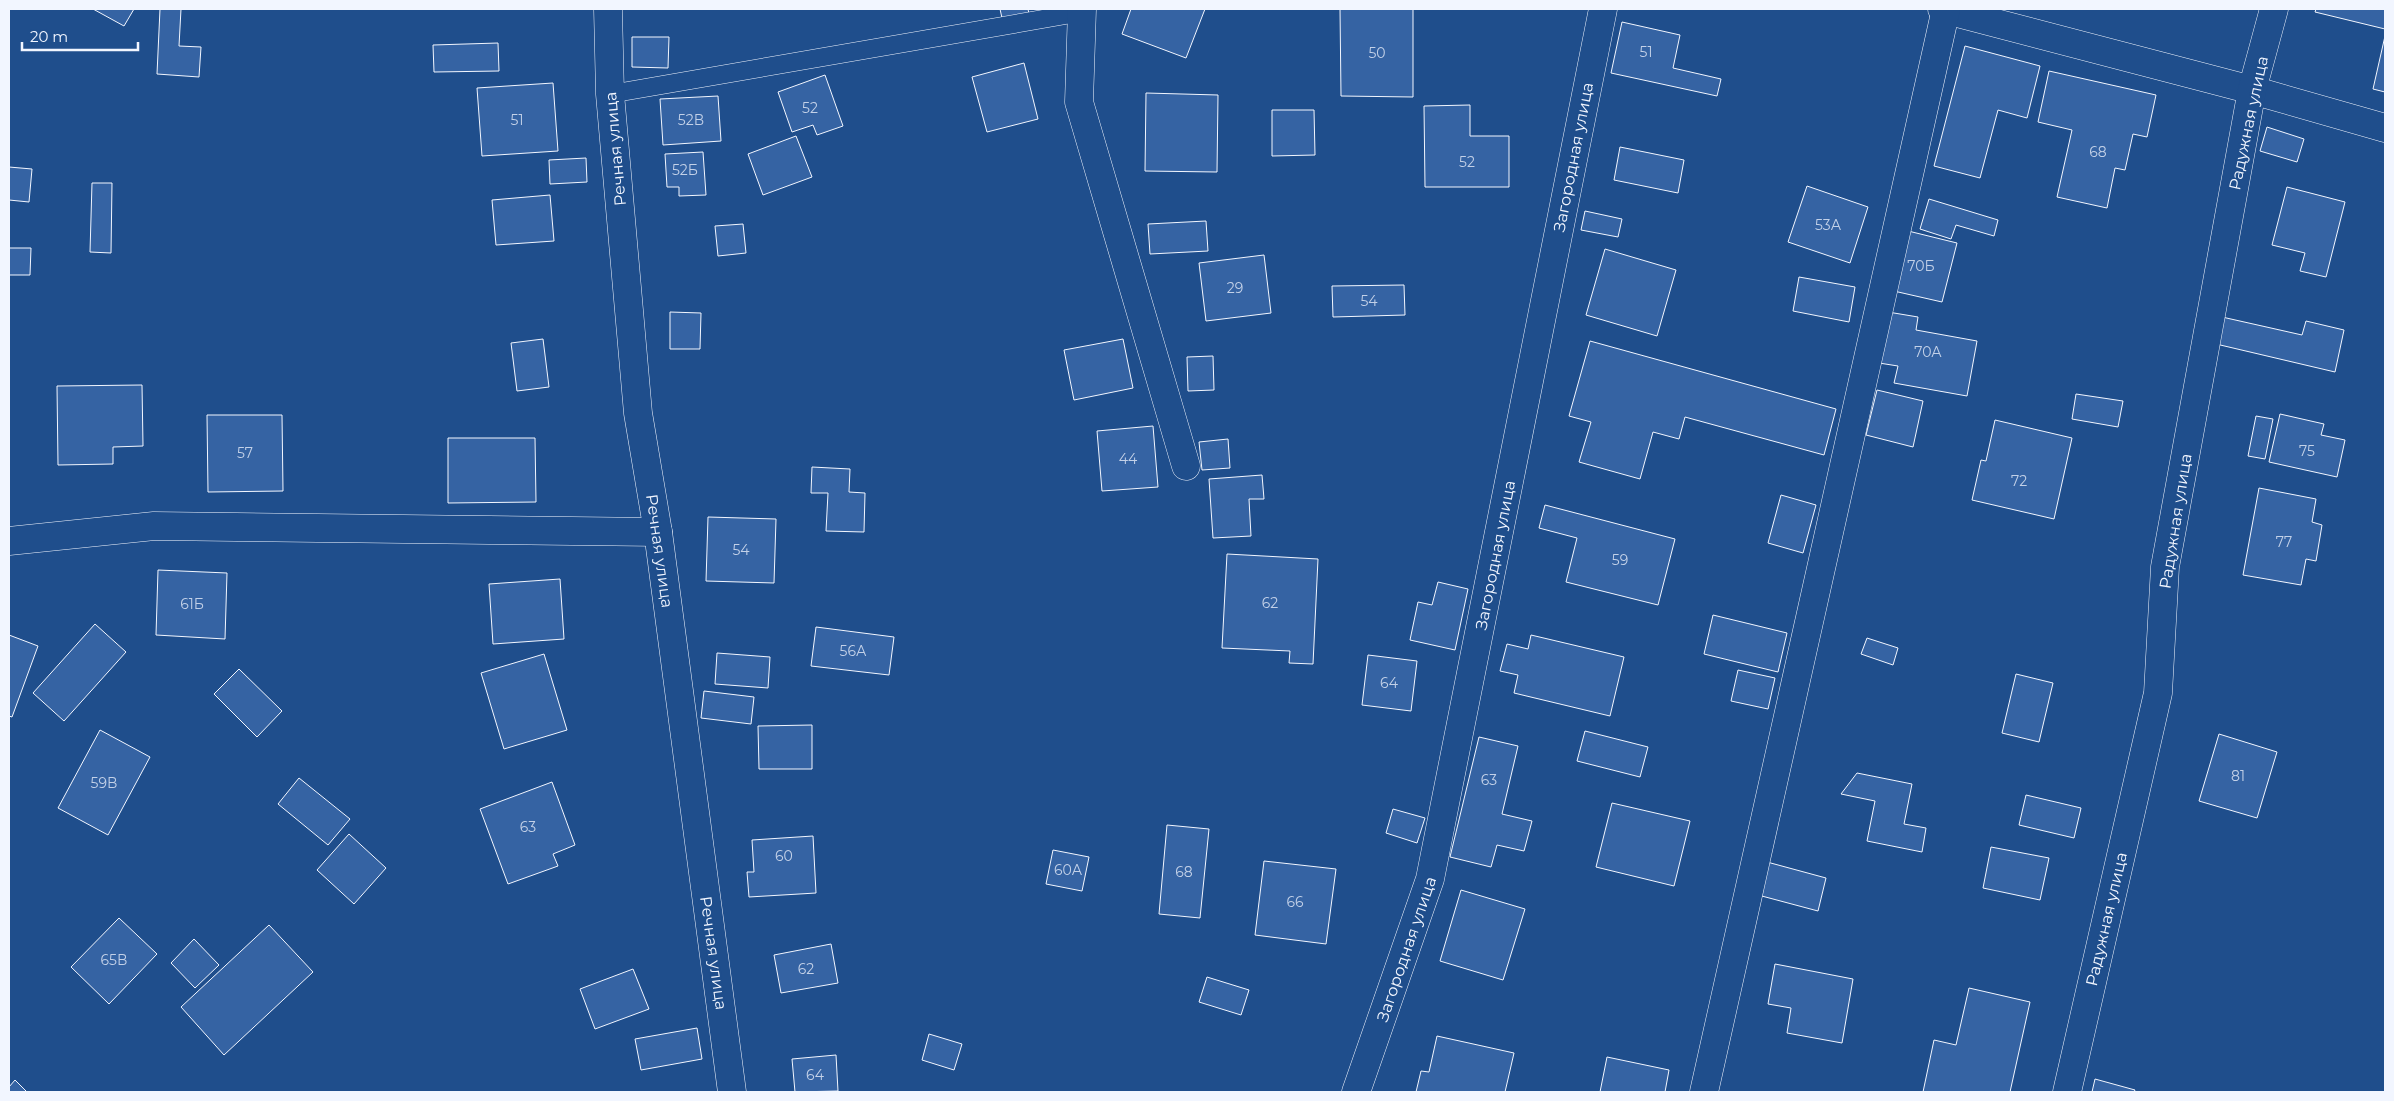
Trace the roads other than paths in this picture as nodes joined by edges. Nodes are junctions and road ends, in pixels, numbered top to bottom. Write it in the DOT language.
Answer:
graph roads {
  1 [pos="608,9"];
  2 [pos="1603,9"];
  3 [pos="1944,9"];
  4 [pos="2274,9"];
  5 [pos="1083,11"];
  6 [pos="2252,90"];
  7 [pos="610,94"];
  8 [pos="2385,128"];
  9 [pos="1186,466"];
  10 [pos="658,532"];
  11 [pos="9,541"];
  12 [pos="732,1092"];
  13 [pos="1356,1092"];
  14 [pos="1704,1092"];
  15 [pos="2067,1092"];
  1 -- 7 [label="street, Речная улица"];
  2 -- 13 [label="street, Загородная улица"];
  3 -- 6 [label="street"];
  3 -- 14 [label="street"];
  4 -- 6 [label="street, Радужная улица"];
  5 -- 7 [label="lane"];
  5 -- 9 [label="street"];
  6 -- 8 [label="street"];
  6 -- 15 [label="street, Радужная улица"];
  7 -- 10 [label="street, Речная улица"];
  10 -- 11 [label="street"];
  10 -- 12 [label="street, Речная улица"];
}
